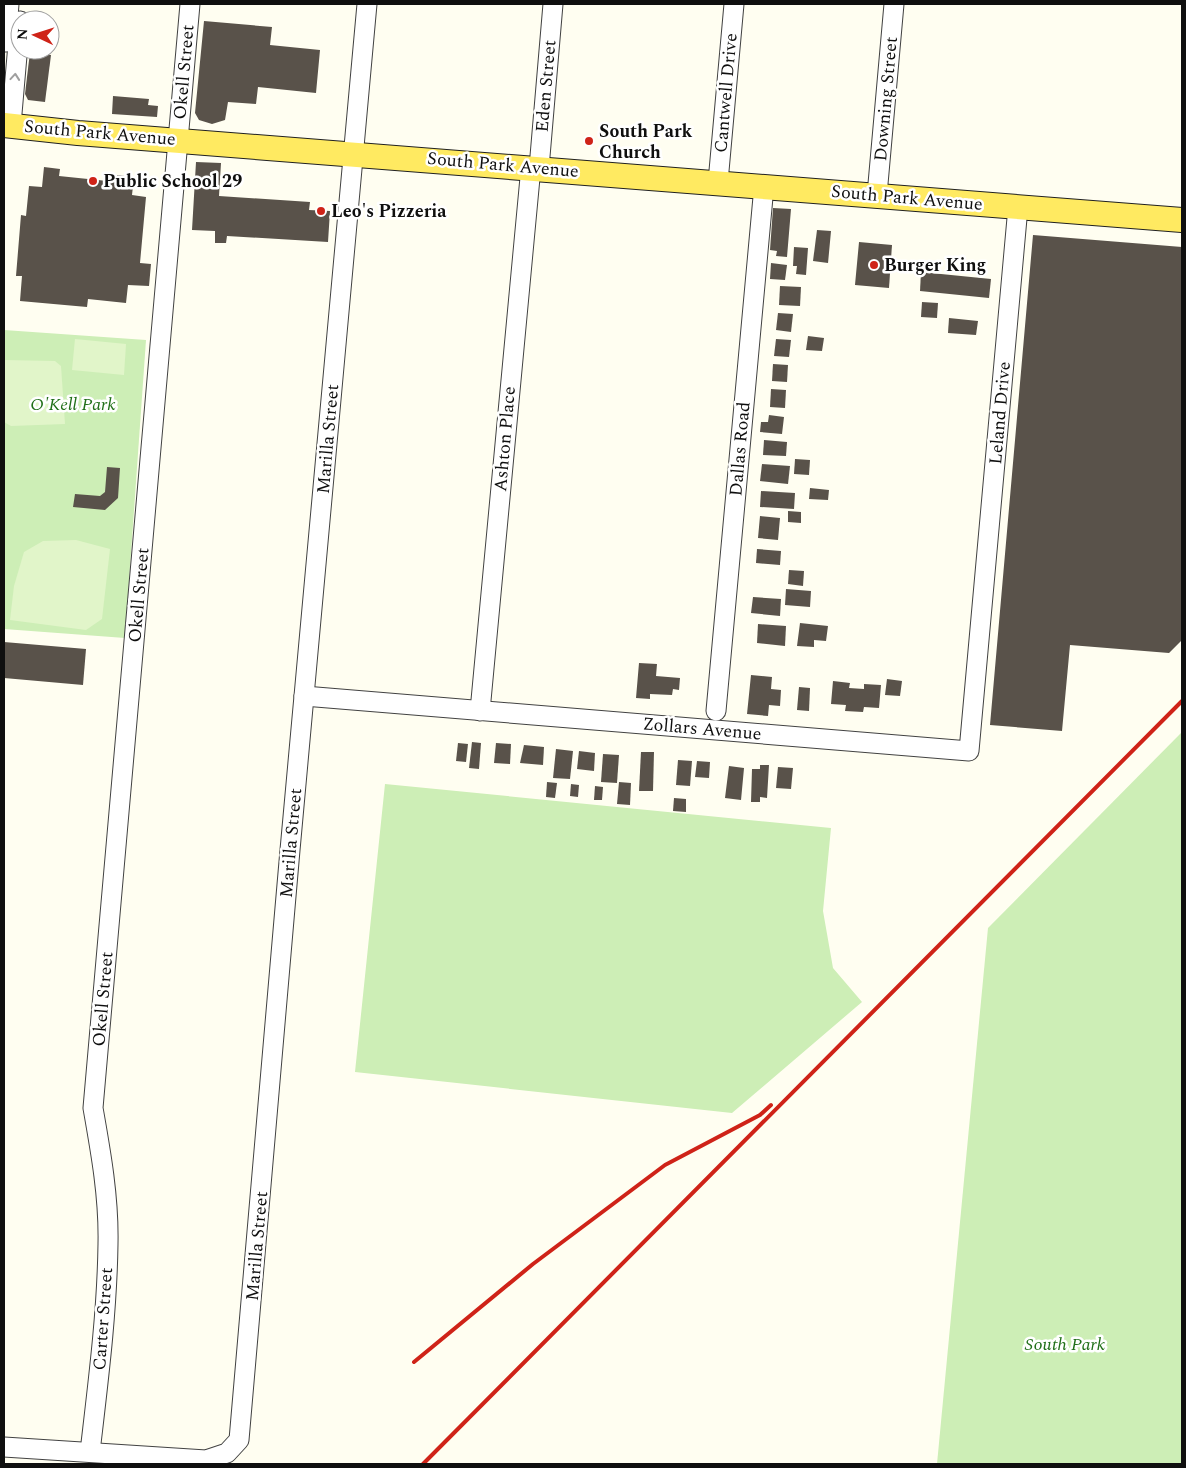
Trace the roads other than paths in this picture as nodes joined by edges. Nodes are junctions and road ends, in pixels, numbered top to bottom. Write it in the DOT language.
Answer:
graph roads {
  1 [pos="9,4"];
  2 [pos="190,4"];
  3 [pos="367,4"];
  4 [pos="553,4"];
  5 [pos="734,4"];
  6 [pos="894,4"];
  7 [pos="15,60"];
  8 [pos="4,62"];
  9 [pos="7,125"];
  10 [pos="178,140"];
  11 [pos="354,153"];
  12 [pos="535,168"];
  13 [pos="718,182"];
  14 [pos="764,186"];
  15 [pos="877,195"];
  16 [pos="1018,207"];
  17 [pos="1182,220"];
  18 [pos="981,619"];
  19 [pos="304,696"];
  20 [pos="480,711"];
  21 [pos="716,711"];
  22 [pos="106,1186"];
  23 [pos="4,1447"];
  24 [pos="90,1452"];
  1 -- 8 [label="street"];
  2 -- 10 [label="street, Okell Street"];
  3 -- 11 [label="street, Marilla Street"];
  4 -- 12 [label="street, Eden Street"];
  5 -- 13 [label="street, Cantwell Drive"];
  6 -- 15 [label="street, Downing Street"];
  9 -- 7 [label="street, one-way"];
  9 -- 10 [label="main road, South Park Avenue"];
  10 -- 11 [label="main road, South Park Avenue"];
  10 -- 22 [label="street, Okell Street"];
  11 -- 12 [label="main road, South Park Avenue"];
  11 -- 19 [label="street, Marilla Street"];
  12 -- 13 [label="main road, South Park Avenue"];
  12 -- 20 [label="street, Ashton Place"];
  13 -- 14 [label="main road, South Park Avenue"];
  14 -- 15 [label="main road, South Park Avenue"];
  14 -- 21 [label="street, Dallas Road"];
  15 -- 16 [label="main road, South Park Avenue"];
  16 -- 17 [label="main road, South Park Avenue"];
  16 -- 18 [label="street, Leland Drive"];
  18 -- 20 [label="street, Zollars Avenue"];
  19 -- 20 [label="street, Zollars Avenue"];
  19 -- 24 [label="street, Marilla Street"];
  22 -- 24 [label="street, Carter Street"];
  23 -- 24 [label="street, Marilla Street"];
}
